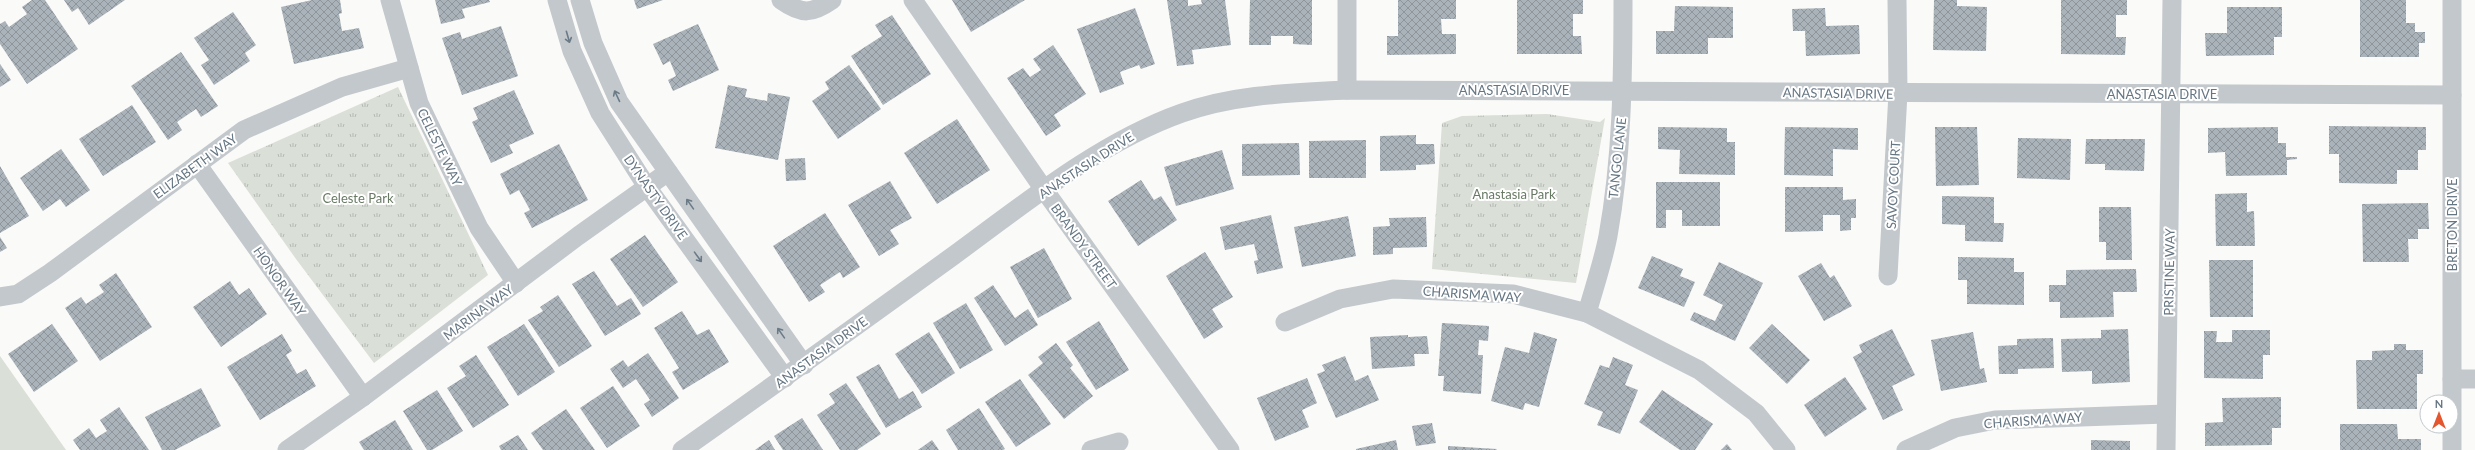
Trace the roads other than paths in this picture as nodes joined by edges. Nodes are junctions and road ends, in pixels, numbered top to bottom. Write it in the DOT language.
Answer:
graph roads {
  1 [pos="390,0"];
  2 [pos="558,0"];
  3 [pos="580,0"];
  4 [pos="781,0"];
  5 [pos="832,0"];
  6 [pos="913,0"];
  7 [pos="1347,0"];
  8 [pos="1623,0"];
  9 [pos="1897,0"];
  10 [pos="2172,0"];
  11 [pos="2452,0"];
  12 [pos="409,68"];
  13 [pos="1347,90"];
  14 [pos="1623,91"];
  15 [pos="1898,93"];
  16 [pos="2172,94"];
  17 [pos="2452,95"];
  18 [pos="197,164"];
  19 [pos="668,172"];
  20 [pos="648,187"];
  21 [pos="1045,191"];
  22 [pos="1888,276"];
  23 [pos="516,283"];
  24 [pos="0,297"];
  25 [pos="1587,313"];
  26 [pos="1285,322"];
  27 [pos="804,365"];
  28 [pos="785,378"];
  29 [pos="2452,379"];
  30 [pos="2475,379"];
  31 [pos="363,397"];
  32 [pos="2166,414"];
  33 [pos="1119,442"];
  34 [pos="287,450"];
  35 [pos="682,450"];
  36 [pos="1091,450"];
  37 [pos="1230,450"];
  38 [pos="1786,450"];
  39 [pos="1906,450"];
  40 [pos="2166,450"];
  41 [pos="2452,450"];
  1 -- 12 [label="street, CELESTE WAY"];
  2 -- 20 [label="street, DYNASTY DRIVE, one-way"];
  19 -- 3 [label="street, DYNASTY DRIVE, one-way"];
  4 -- 5 [label="street"];
  6 -- 21 [label="street, BRANDY STREET"];
  7 -- 13 [label="street"];
  8 -- 14 [label="street, TANGO LANE"];
  9 -- 15 [label="street, SAVOY COURT"];
  10 -- 16 [label="street, PRISTINE WAY"];
  11 -- 17 [label="street, BRETON DRIVE"];
  12 -- 18 [label="street, ELIZABETH WAY"];
  12 -- 23 [label="street, CELESTE WAY"];
  13 -- 14 [label="street, ANASTASIA DRIVE"];
  13 -- 21 [label="street, ANASTASIA DRIVE"];
  14 -- 15 [label="street, ANASTASIA DRIVE"];
  14 -- 25 [label="street, TANGO LANE"];
  15 -- 16 [label="street, ANASTASIA DRIVE"];
  15 -- 22 [label="street, SAVOY COURT"];
  16 -- 17 [label="street, ANASTASIA DRIVE"];
  16 -- 32 [label="street, PRISTINE WAY"];
  17 -- 29 [label="street, BRETON DRIVE"];
  18 -- 24 [label="street, ELIZABETH WAY"];
  18 -- 31 [label="street, HONOR WAY"];
  19 -- 20 [label="street, MARINA WAY"];
  27 -- 19 [label="street, DYNASTY DRIVE, one-way"];
  20 -- 23 [label="street, MARINA WAY"];
  20 -- 28 [label="street, DYNASTY DRIVE, one-way"];
  21 -- 27 [label="street, ANASTASIA DRIVE"];
  21 -- 37 [label="street, BRANDY STREET"];
  23 -- 31 [label="street, MARINA WAY"];
  25 -- 26 [label="street, CHARISMA WAY"];
  25 -- 38 [label="street, CHARISMA WAY"];
  27 -- 28 [label="street, ANASTASIA DRIVE"];
  28 -- 35 [label="street, ANASTASIA DRIVE"];
  29 -- 30 [label="street"];
  29 -- 41 [label="street, BRETON DRIVE"];
  31 -- 34 [label="street, MARINA WAY"];
  32 -- 39 [label="street, CHARISMA WAY"];
  32 -- 40 [label="street, PRISTINE WAY"];
  33 -- 36 [label="street"];
}
